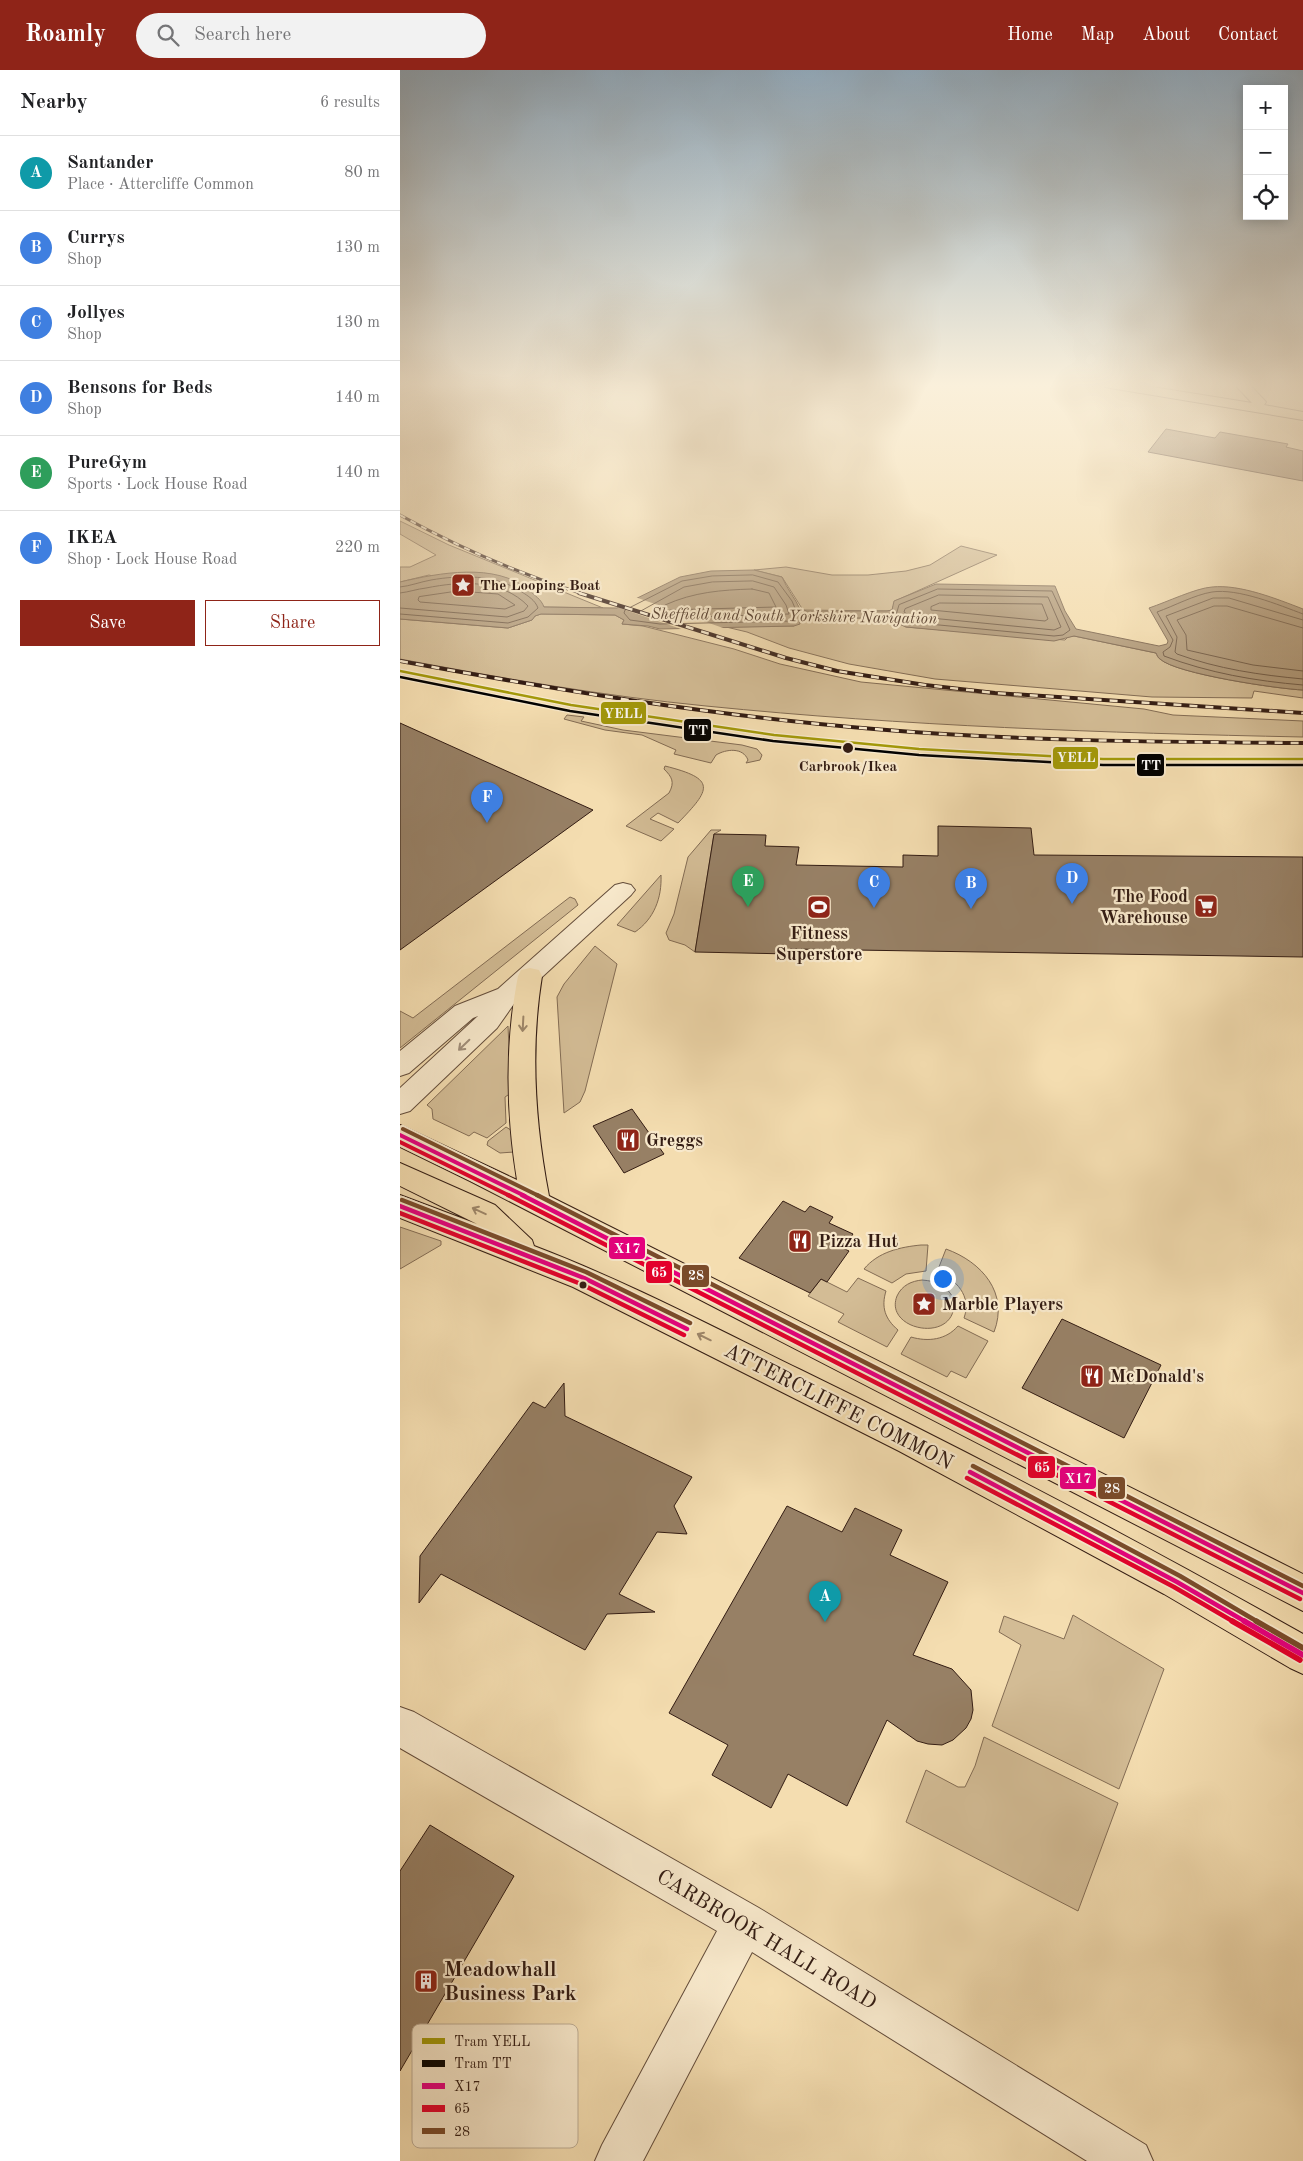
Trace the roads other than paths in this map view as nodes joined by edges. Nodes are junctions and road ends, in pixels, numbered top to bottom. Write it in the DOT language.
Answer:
graph roads {
  1 [pos="623,890"];
  2 [pos="530,976"];
  3 [pos="507,995"];
  4 [pos="400,1066"];
  5 [pos="400,1104"];
  6 [pos="408,1144"];
  7 [pos="400,1174"];
  8 [pos="536,1203"];
  9 [pos="400,1206"];
  10 [pos="527,1256"];
  11 [pos="1303,1593"];
  12 [pos="1303,1655"];
  13 [pos="400,1726"];
  14 [pos="744,1923"];
  15 [pos="618,2161"];
  16 [pos="1130,2161"];
  1 -- 2 [label="street"];
  2 -- 3 [label="street"];
  2 -- 8 [label="main road, one-way"];
  3 -- 4 [label="street"];
  3 -- 5 [label="street, one-way"];
  6 -- 8 [label="main road"];
  10 -- 7 [label="main road, ATTERCLIFFE COMMON, one-way"];
  8 -- 11 [label="main road"];
  9 -- 10 [label="main road, ATTERCLIFFE COMMON"];
  12 -- 10 [label="main road, ATTERCLIFFE COMMON, one-way"];
  13 -- 14 [label="street, CARBROOK HALL ROAD"];
  14 -- 15 [label="street"];
  14 -- 16 [label="street, CARBROOK HALL ROAD"];
}
